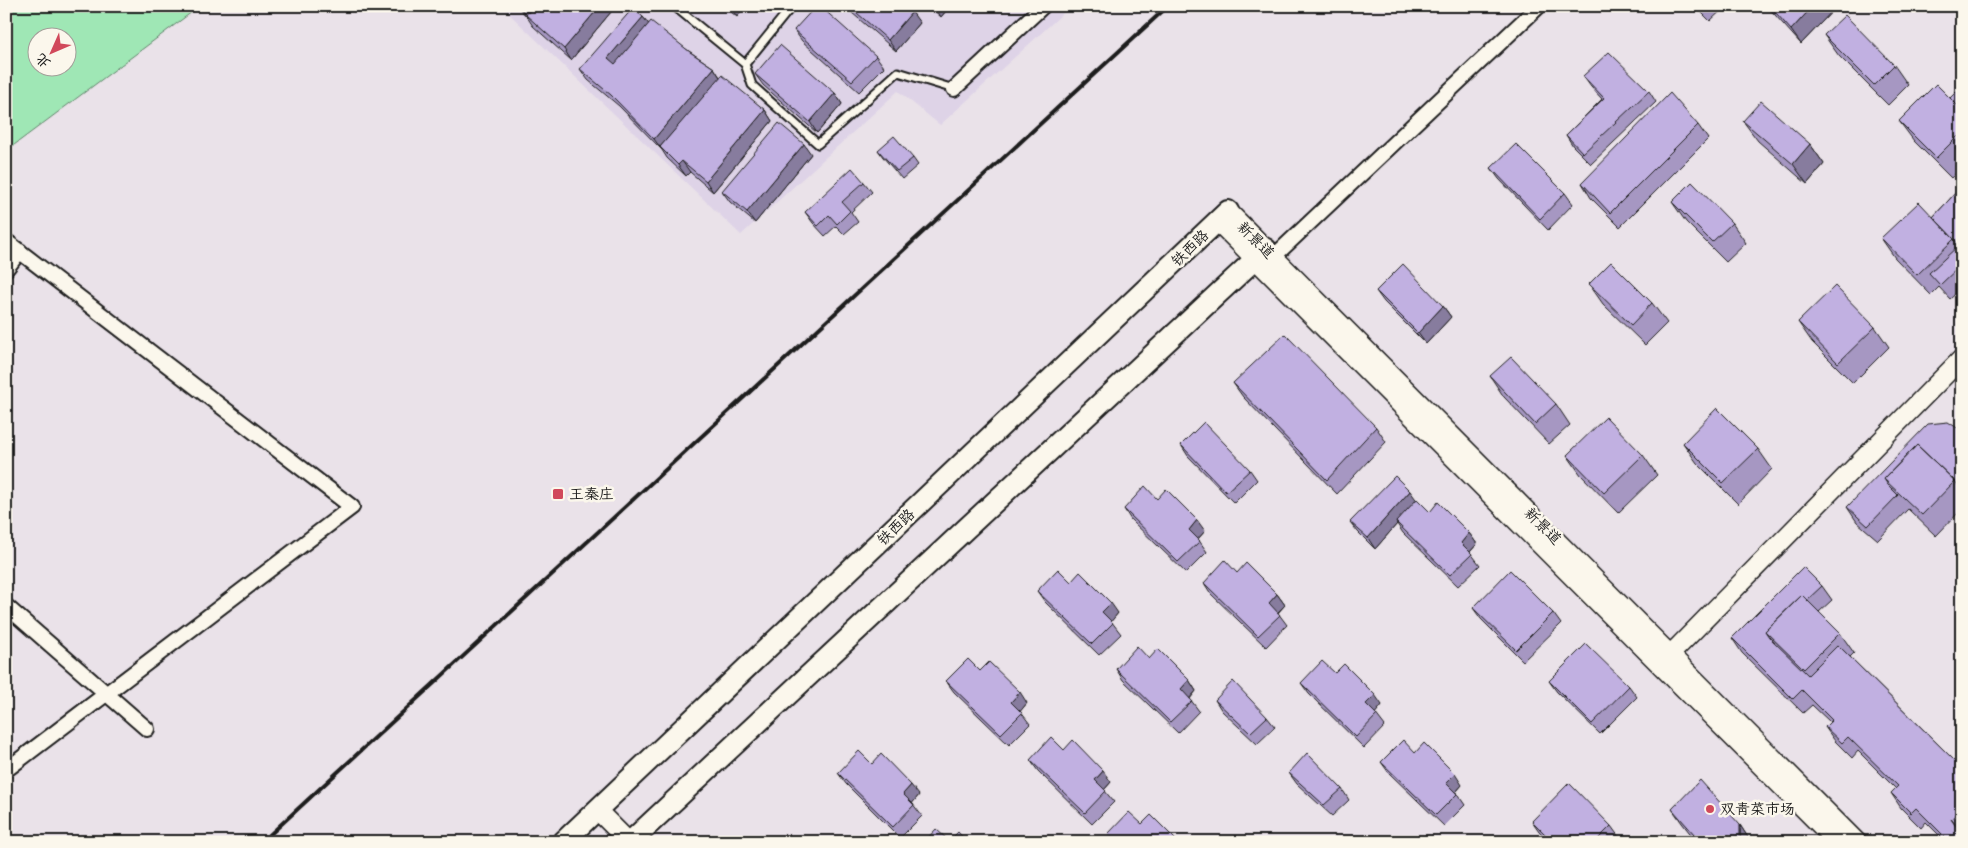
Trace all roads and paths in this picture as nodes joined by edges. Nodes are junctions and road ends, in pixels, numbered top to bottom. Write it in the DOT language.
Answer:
graph roads {
  1 [pos="674,6"];
  2 [pos="792,6"];
  3 [pos="1043,6"];
  4 [pos="1539,6"];
  5 [pos="746,64"];
  6 [pos="954,89"];
  7 [pos="1223,216"];
  8 [pos="6,241"];
  9 [pos="20,251"];
  10 [pos="1264,258"];
  11 [pos="6,269"];
  12 [pos="1958,370"];
  13 [pos="6,606"];
  14 [pos="1665,660"];
  15 [pos="107,693"];
  16 [pos="147,729"];
  17 [pos="6,770"];
  18 [pos="593,814"];
  19 [pos="1850,841"];
  20 [pos="563,842"];
  21 [pos="612,842"];
  22 [pos="630,842"];
  1 -- 5 [label="lane"];
  2 -- 5 [label="lane"];
  3 -- 6 [label="street"];
  4 -- 10 [label="street"];
  5 -- 6 [label="lane"];
  7 -- 10 [label="street, 新景道"];
  7 -- 18 [label="main road, 铁西路"];
  8 -- 9 [label="street"];
  9 -- 11 [label="street"];
  9 -- 15 [label="street"];
  10 -- 14 [label="street, 新景道"];
  10 -- 22 [label="main road"];
  12 -- 14 [label="street"];
  13 -- 15 [label="street"];
  14 -- 19 [label="street, 新景道"];
  15 -- 16 [label="street"];
  15 -- 17 [label="street"];
  18 -- 20 [label="main road, 铁西路"];
  18 -- 21 [label="street"];
  18 -- 22 [label="street"];
}
